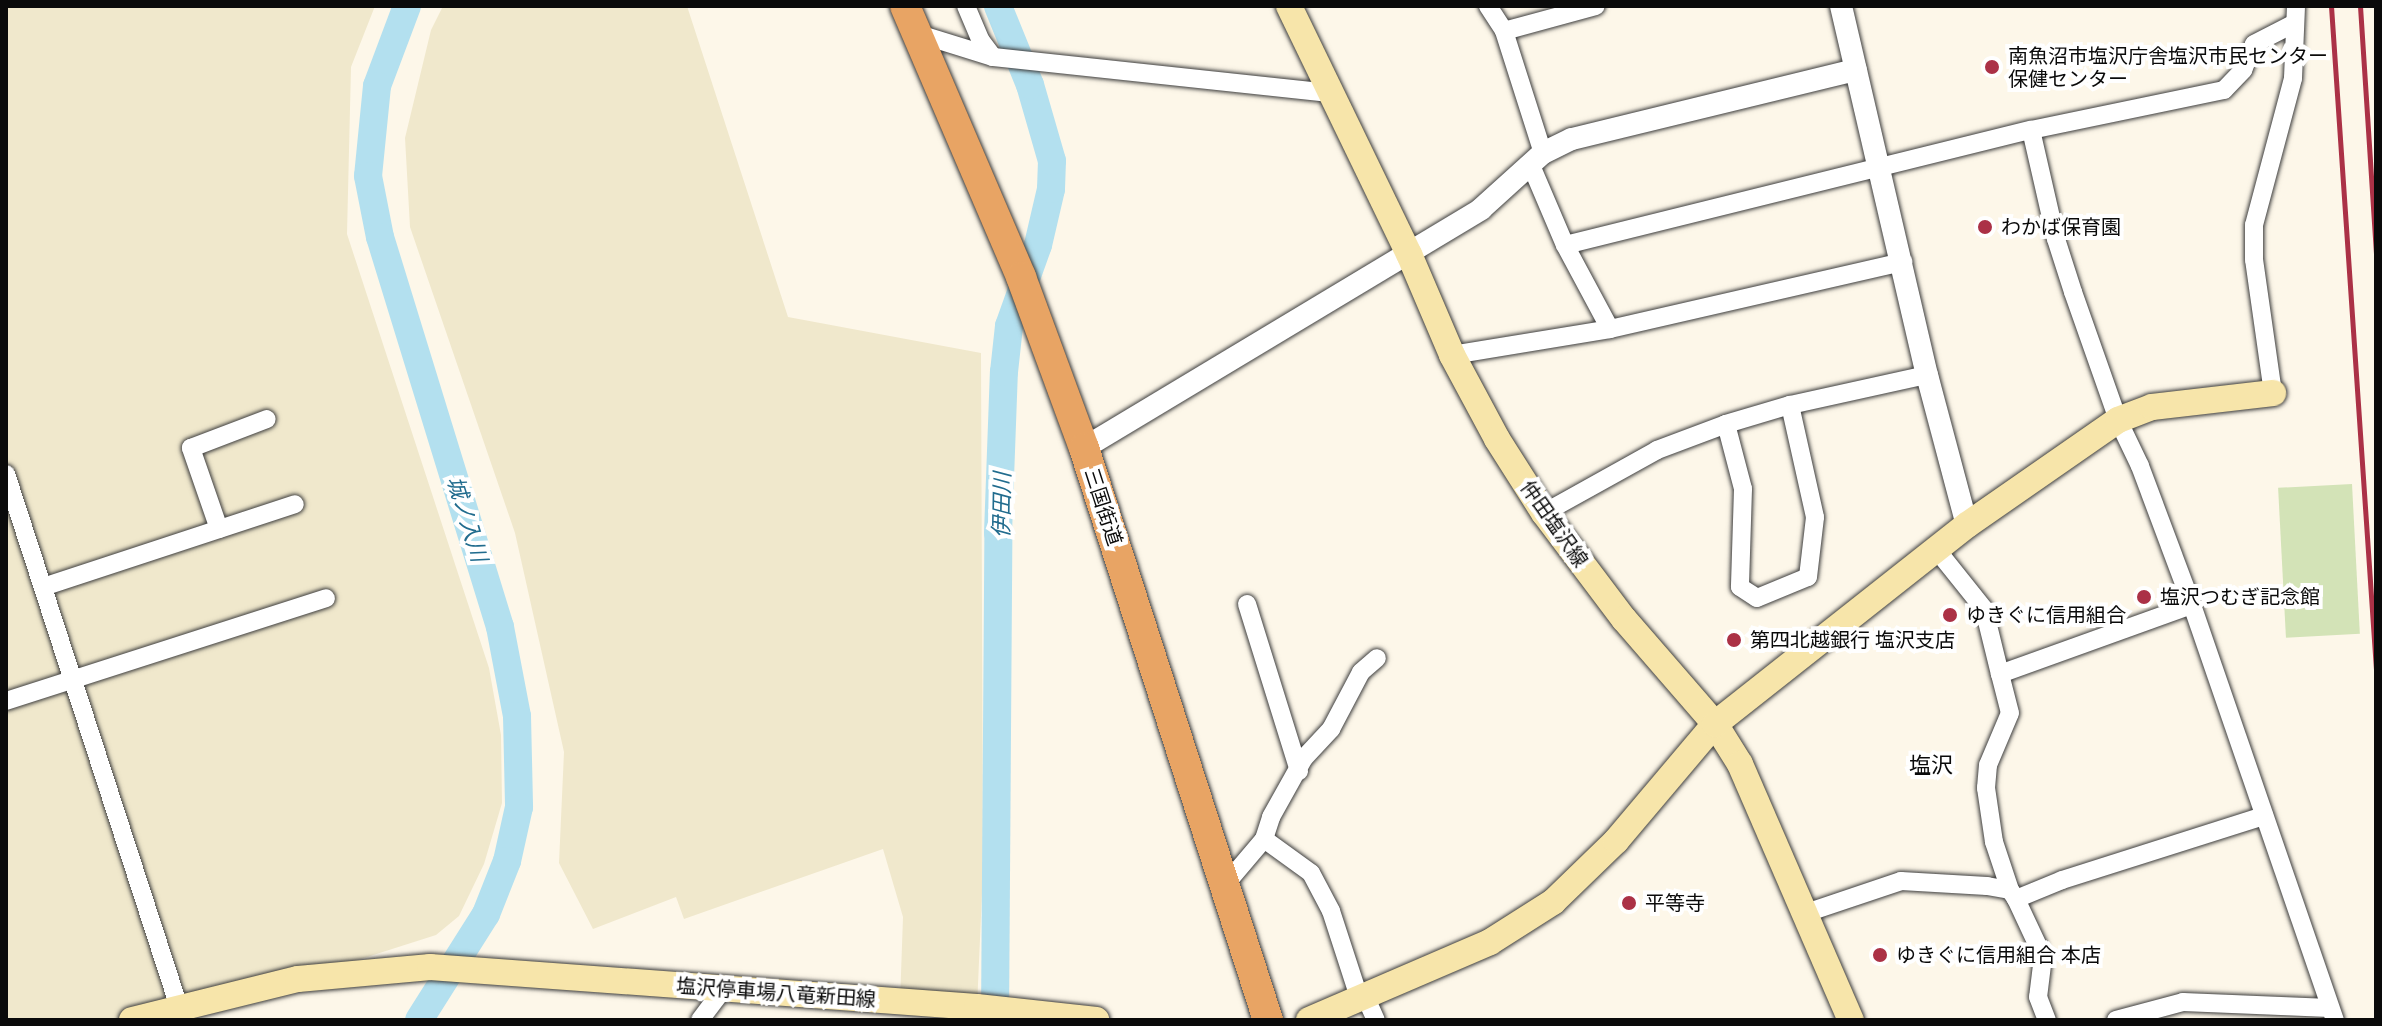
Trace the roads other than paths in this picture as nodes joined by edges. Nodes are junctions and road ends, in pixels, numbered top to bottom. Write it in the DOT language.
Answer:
graph roads {
  1 [pos="905,6"];
  2 [pos="966,6"];
  3 [pos="1289,6"];
  4 [pos="1488,6"];
  5 [pos="1596,6"];
  6 [pos="1841,6"];
  7 [pos="2296,15"];
  8 [pos="1504,31"];
  9 [pos="919,34"];
  10 [pos="993,57"];
  11 [pos="1856,70"];
  12 [pos="1330,93"];
  13 [pos="2031,130"];
  14 [pos="1536,158"];
  15 [pos="1880,167"];
  16 [pos="1565,245"];
  17 [pos="1409,254"];
  18 [pos="1903,262"];
  19 [pos="1610,329"];
  20 [pos="1452,355"];
  21 [pos="1927,375"];
  22 [pos="2273,393"];
  23 [pos="1790,405"];
  24 [pos="267,419"];
  25 [pos="2118,420"];
  26 [pos="1726,424"];
  27 [pos="1084,448"];
  28 [pos="6,474"];
  29 [pos="295,504"];
  30 [pos="1544,513"];
  31 [pos="1967,525"];
  32 [pos="219,529"];
  33 [pos="1936,549"];
  34 [pos="43,587"];
  35 [pos="326,598"];
  36 [pos="1247,604"];
  37 [pos="2192,605"];
  38 [pos="1377,658"];
  39 [pos="2000,674"];
  40 [pos="71,680"];
  41 [pos="6,701"];
  42 [pos="1715,724"];
  43 [pos="1299,771"];
  44 [pos="2264,816"];
  45 [pos="1264,839"];
  46 [pos="1225,885"];
  47 [pos="2013,895"];
  48 [pos="1806,913"];
  49 [pos="723,990"];
  50 [pos="1367,1006"];
  51 [pos="179,1007"];
  52 [pos="2213,1013"];
  53 [pos="2333,1014"];
  54 [pos="1847,1019"];
  55 [pos="132,1020"];
  56 [pos="700,1020"];
  57 [pos="1096,1020"];
  58 [pos="1268,1020"];
  59 [pos="1309,1020"];
  60 [pos="2047,1020"];
  61 [pos="2116,1020"];
  1 -- 9 [label="highway, 三国街道"];
  2 -- 10 [label="street"];
  3 -- 12 [label="main road, 仲田塩沢線"];
  4 -- 8 [label="street"];
  5 -- 8 [label="street"];
  6 -- 11 [label="street"];
  7 -- 13 [label="street"];
  7 -- 22 [label="street"];
  8 -- 14 [label="street"];
  9 -- 10 [label="street"];
  9 -- 27 [label="highway, 三国街道"];
  10 -- 12 [label="street"];
  11 -- 14 [label="street"];
  11 -- 15 [label="street"];
  12 -- 17 [label="main road, 仲田塩沢線"];
  13 -- 15 [label="street"];
  13 -- 25 [label="street"];
  14 -- 16 [label="street"];
  14 -- 17 [label="street"];
  15 -- 16 [label="street"];
  15 -- 18 [label="street"];
  16 -- 19 [label="street"];
  17 -- 20 [label="main road, 仲田塩沢線"];
  17 -- 27 [label="street"];
  18 -- 19 [label="street"];
  18 -- 21 [label="street"];
  19 -- 20 [label="street"];
  20 -- 30 [label="main road, 仲田塩沢線"];
  21 -- 23 [label="street"];
  21 -- 31 [label="street"];
  22 -- 25 [label="main road"];
  23 -- 26 [label="street"];
  23 -- 26 [label="street"];
  24 -- 32 [label="street"];
  25 -- 31 [label="main road"];
  25 -- 37 [label="street"];
  26 -- 30 [label="street"];
  27 -- 46 [label="highway, 三国街道"];
  28 -- 34 [label="street"];
  29 -- 32 [label="street"];
  30 -- 42 [label="main road, 仲田塩沢線"];
  31 -- 33 [label="main road"];
  32 -- 34 [label="street"];
  33 -- 39 [label="street"];
  33 -- 42 [label="main road"];
  34 -- 40 [label="street"];
  35 -- 40 [label="street"];
  36 -- 43 [label="street"];
  37 -- 39 [label="street"];
  37 -- 44 [label="street"];
  38 -- 43 [label="street"];
  39 -- 47 [label="street"];
  40 -- 41 [label="street"];
  40 -- 51 [label="street"];
  42 -- 48 [label="main road, 仲田塩沢線"];
  42 -- 50 [label="main road"];
  43 -- 45 [label="street"];
  44 -- 47 [label="street"];
  44 -- 53 [label="street"];
  45 -- 46 [label="street"];
  45 -- 50 [label="street"];
  46 -- 58 [label="highway, 三国街道"];
  47 -- 48 [label="street"];
  47 -- 60 [label="street"];
  48 -- 54 [label="main road, 仲田塩沢線"];
  49 -- 51 [label="main road, 塩沢停車場八竜新田線"];
  49 -- 56 [label="street"];
  49 -- 57 [label="main road, 塩沢停車場八竜新田線"];
  50 -- 59 [label="main road"];
  51 -- 55 [label="main road"];
  52 -- 53 [label="street"];
  52 -- 61 [label="street"];
}
